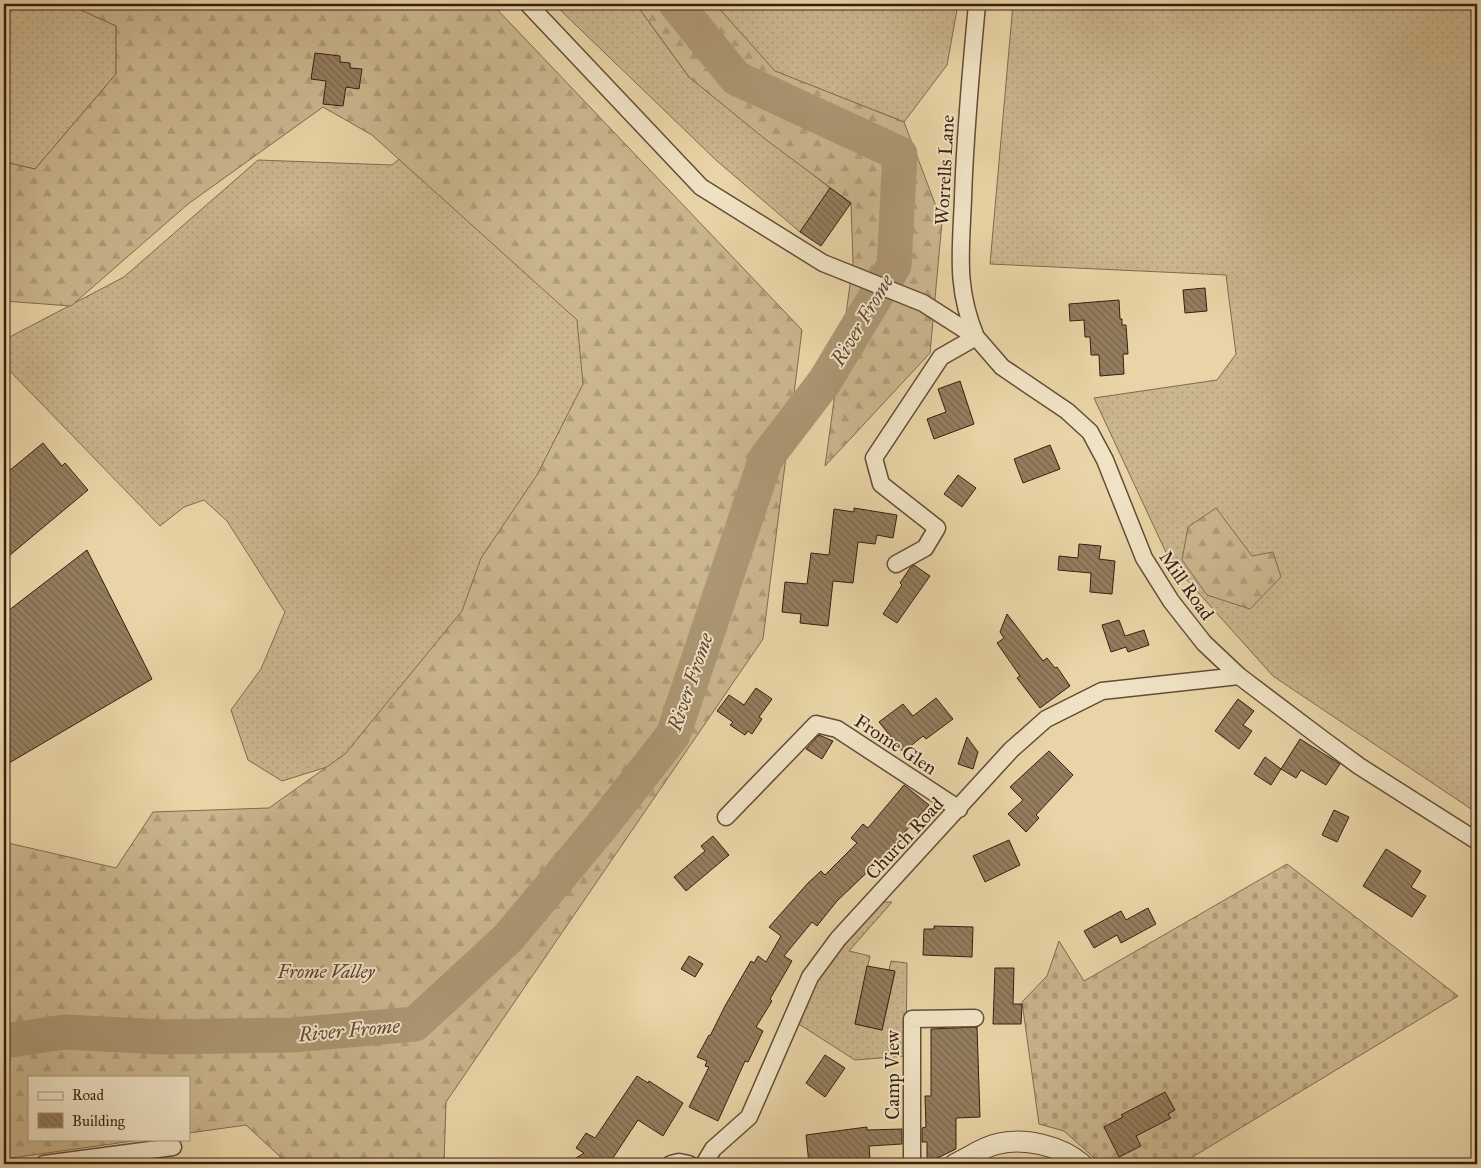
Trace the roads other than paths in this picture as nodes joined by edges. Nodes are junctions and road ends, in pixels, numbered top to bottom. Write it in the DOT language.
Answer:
graph roads {
  1 [pos="528,4"];
  2 [pos="977,4"];
  3 [pos="976,337"];
  4 [pos="896,564"];
  5 [pos="1239,676"];
  6 [pos="959,809"];
  7 [pos="726,817"];
  8 [pos="1477,841"];
  9 [pos="975,1018"];
  10 [pos="173,1147"];
  11 [pos="44,1164"];
  12 [pos="671,1164"];
  13 [pos="689,1164"];
  14 [pos="704,1164"];
  15 [pos="912,1164"];
  16 [pos="955,1164"];
  17 [pos="1082,1164"];
  1 -- 3 [label="street, Mill Road"];
  2 -- 3 [label="street, Worrells Lane"];
  3 -- 4 [label="street"];
  3 -- 5 [label="street, Mill Road"];
  5 -- 6 [label="street, Church Road"];
  5 -- 8 [label="street, Mill Road"];
  6 -- 7 [label="street, Frome Glen"];
  6 -- 14 [label="street, Church Road"];
  9 -- 15 [label="street, Camp View"];
  10 -- 11 [label="street"];
  12 -- 13 [label="street"];
  16 -- 17 [label="street"];
}
